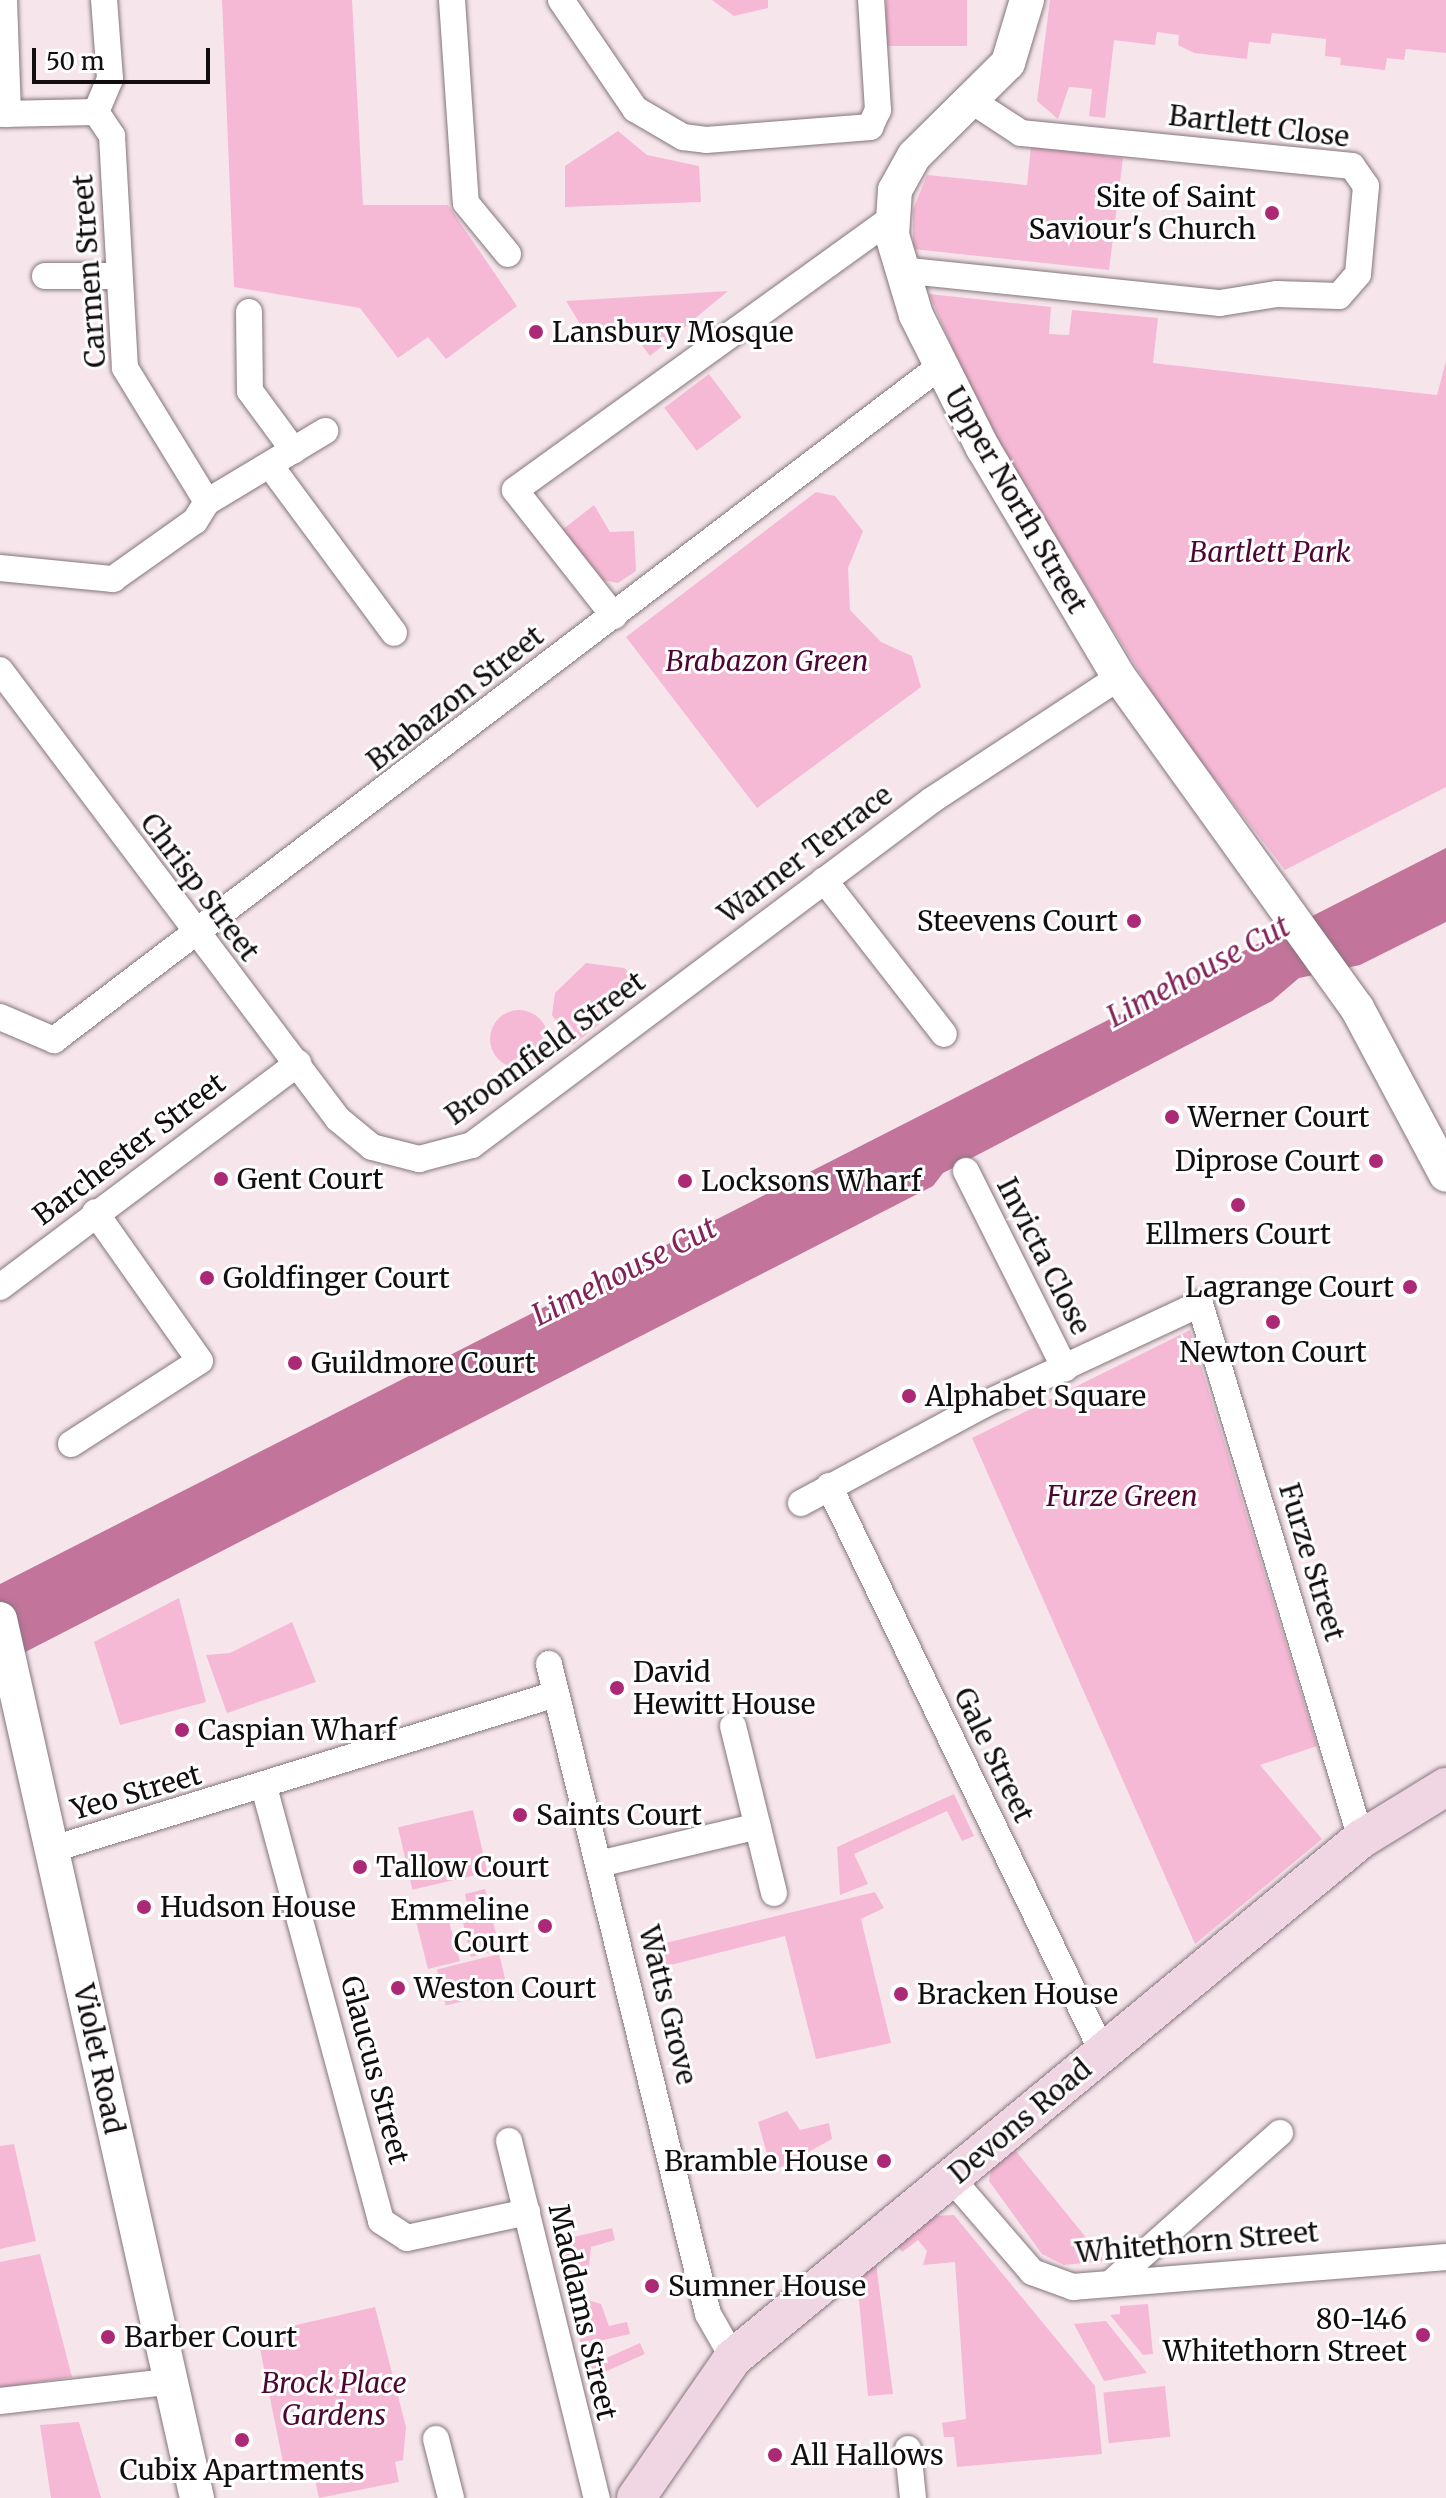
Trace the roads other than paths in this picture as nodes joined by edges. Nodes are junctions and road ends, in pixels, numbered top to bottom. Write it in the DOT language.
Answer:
graph roads {
  1 [pos="4,0"];
  2 [pos="104,0"];
  3 [pos="452,0"];
  4 [pos="561,0"];
  5 [pos="871,0"];
  6 [pos="1027,0"];
  7 [pos="975,103"];
  8 [pos="96,112"];
  9 [pos="4,114"];
  10 [pos="890,220"];
  11 [pos="508,254"];
  12 [pos="900,270"];
  13 [pos="45,276"];
  14 [pos="116,276"];
  15 [pos="249,312"];
  16 [pos="939,367"];
  17 [pos="325,431"];
  18 [pos="294,451"];
  19 [pos="272,468"];
  20 [pos="203,510"];
  21 [pos="0,568"];
  22 [pos="614,616"];
  23 [pos="394,633"];
  24 [pos="0,670"];
  25 [pos="1119,677"];
  26 [pos="824,880"];
  27 [pos="196,937"];
  28 [pos="718,960"];
  29 [pos="0,1017"];
  30 [pos="944,1034"];
  31 [pos="298,1063"];
  32 [pos="355,1136"];
  33 [pos="966,1171"];
  34 [pos="1446,1175"];
  35 [pos="95,1212"];
  36 [pos="0,1287"];
  37 [pos="1065,1369"];
  38 [pos="71,1444"];
  39 [pos="829,1486"];
  40 [pos="801,1503"];
  41 [pos="0,1619"];
  42 [pos="549,1664"];
  43 [pos="556,1694"];
  44 [pos="733,1726"];
  45 [pos="264,1787"];
  46 [pos="1446,1787"];
  47 [pos="758,1826"];
  48 [pos="1361,1839"];
  49 [pos="53,1849"];
  50 [pos="599,1864"];
  51 [pos="774,1893"];
  52 [pos="1102,2051"];
  53 [pos="1280,2133"];
  54 [pos="509,2141"];
  55 [pos="951,2178"];
  56 [pos="527,2212"];
  57 [pos="1446,2257"];
  58 [pos="1111,2283"];
  59 [pos="733,2358"];
  60 [pos="168,2382"];
  61 [pos="0,2401"];
  62 [pos="436,2439"];
  63 [pos="908,2449"];
  64 [pos="197,2498"];
  65 [pos="451,2498"];
  66 [pos="597,2498"];
  67 [pos="636,2498"];
  68 [pos="913,2498"];
  1 -- 9 [label="street"];
  2 -- 8 [label="street"];
  3 -- 11 [label="street"];
  4 -- 5 [label="street"];
  6 -- 7 [label="street, Upper North Street"];
  7 -- 10 [label="street, Upper North Street"];
  7 -- 12 [label="street, Bartlett Close"];
  8 -- 9 [label="street"];
  8 -- 14 [label="street, Carmen Street"];
  10 -- 12 [label="street, Upper North Street"];
  10 -- 22 [label="street"];
  12 -- 16 [label="street, Upper North Street"];
  13 -- 14 [label="street"];
  14 -- 20 [label="street, Carmen Street"];
  15 -- 18 [label="street"];
  16 -- 22 [label="street, Brabazon Street"];
  16 -- 25 [label="street, Upper North Street"];
  17 -- 18 [label="street"];
  18 -- 19 [label="street"];
  19 -- 20 [label="street"];
  19 -- 23 [label="street"];
  20 -- 21 [label="street"];
  22 -- 27 [label="street, Brabazon Street"];
  24 -- 27 [label="street, Chrisp Street"];
  25 -- 26 [label="street, Warner Terrace"];
  25 -- 34 [label="street, Upper North Street"];
  26 -- 28 [label="street, Warner Terrace"];
  26 -- 30 [label="street"];
  27 -- 29 [label="street, Brabazon Street"];
  27 -- 31 [label="street, Chrisp Street"];
  28 -- 32 [label="street, Broomfield Street"];
  31 -- 32 [label="street, Chrisp Street"];
  31 -- 35 [label="street, Barchester Street"];
  33 -- 37 [label="street, Invicta Close"];
  35 -- 36 [label="street, Barchester Street"];
  35 -- 38 [label="street"];
  37 -- 39 [label="street"];
  37 -- 48 [label="street, Furze Street"];
  39 -- 40 [label="street"];
  39 -- 52 [label="street, Gale Street"];
  41 -- 49 [label="street, Violet Road"];
  42 -- 43 [label="street, Watts Grove"];
  43 -- 45 [label="street, Yeo Street"];
  43 -- 50 [label="street, Watts Grove"];
  44 -- 47 [label="street"];
  45 -- 49 [label="street, Yeo Street"];
  45 -- 56 [label="street, Glaucus Street"];
  46 -- 48 [label="main road, Devons Road"];
  47 -- 50 [label="street"];
  47 -- 51 [label="street"];
  48 -- 52 [label="main road, Devons Road"];
  49 -- 60 [label="street, Violet Road"];
  50 -- 59 [label="street, Watts Grove"];
  52 -- 55 [label="main road, Devons Road"];
  53 -- 58 [label="street"];
  54 -- 56 [label="street, Maddams Street"];
  55 -- 58 [label="street, Whitethorn Street"];
  55 -- 59 [label="main road, Devons Road"];
  56 -- 66 [label="street, Maddams Street"];
  57 -- 58 [label="street, Whitethorn Street"];
  59 -- 67 [label="main road, Devons Road"];
  60 -- 61 [label="street"];
  60 -- 64 [label="street, Violet Road"];
  62 -- 65 [label="street"];
  63 -- 68 [label="street"];
}
